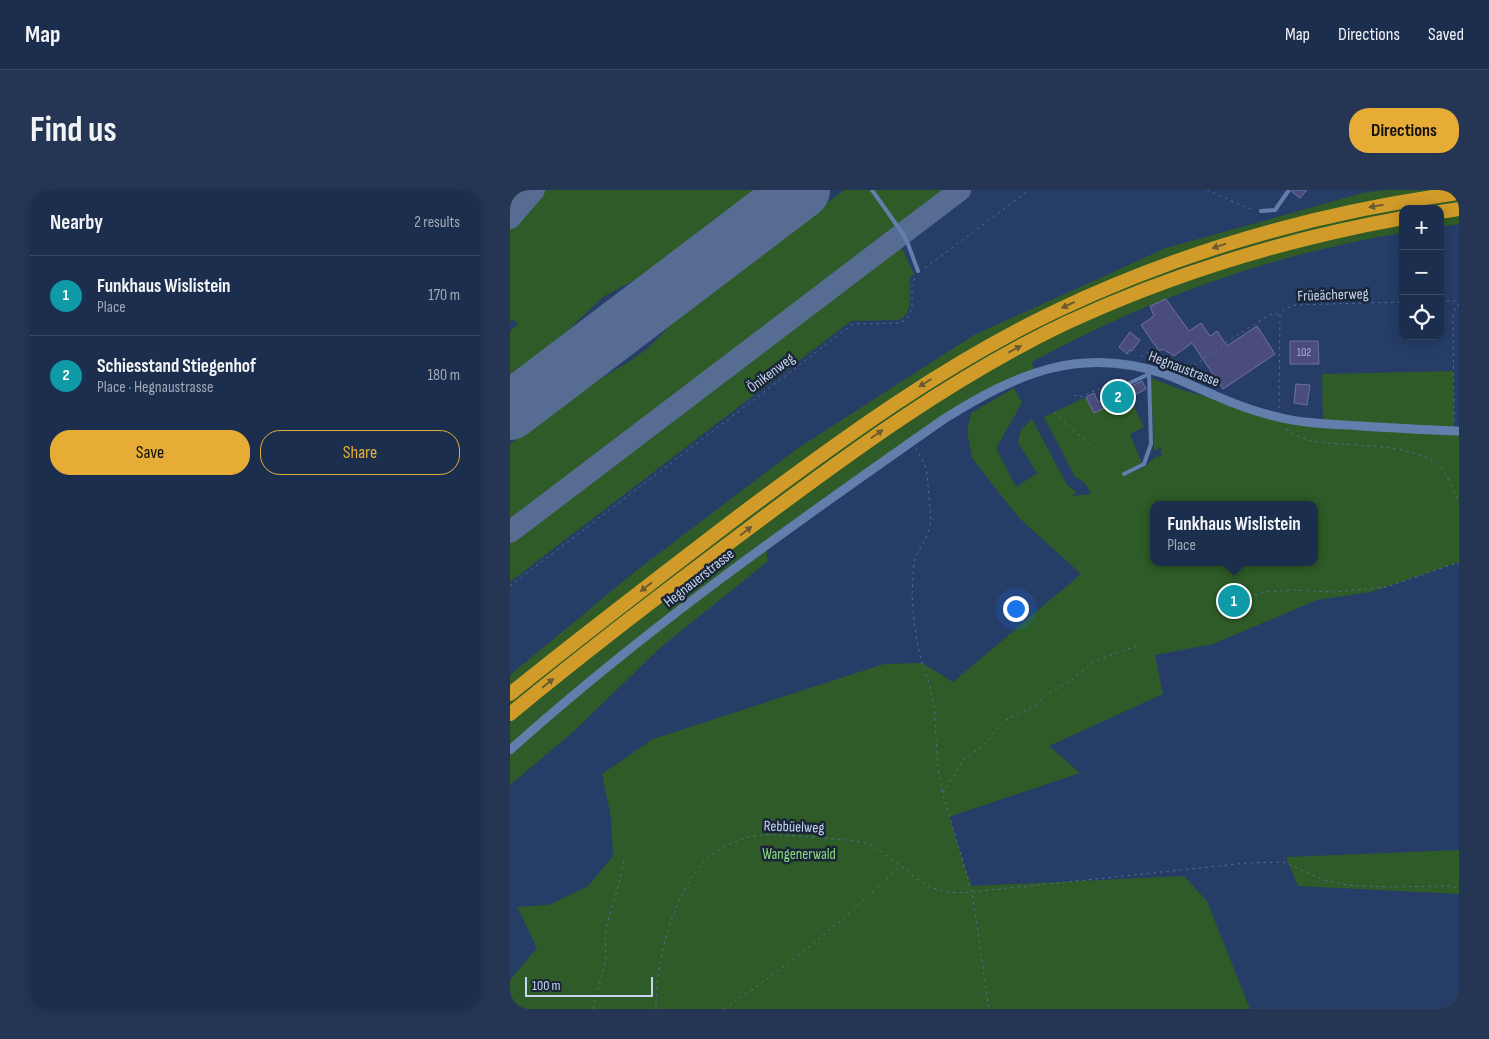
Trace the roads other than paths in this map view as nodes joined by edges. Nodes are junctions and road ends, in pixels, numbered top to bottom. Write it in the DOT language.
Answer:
graph roads {
  1 [pos="872,190"];
  2 [pos="1289,190"];
  3 [pos="1459,193"];
  4 [pos="1459,209"];
  5 [pos="1261,211"];
  6 [pos="1444,211"];
  7 [pos="1399,219"];
  8 [pos="920,271"];
  9 [pos="1149,372"];
  10 [pos="1102,396"];
  11 [pos="1456,431"];
  12 [pos="913,440"];
  13 [pos="1124,474"];
  14 [pos="510,694"];
  15 [pos="510,714"];
  16 [pos="510,750"];
  1 -- 8 [label="lane"];
  2 -- 5 [label="lane"];
  3 -- 14 [label="highway, one-way"];
  4 -- 6 [label="highway"];
  15 -- 7 [label="highway, one-way"];
  9 -- 10 [label="lane"];
  9 -- 11 [label="street, Hegnaustrasse"];
  9 -- 12 [label="street, Hegnaustrasse"];
  9 -- 13 [label="lane"];
  12 -- 16 [label="street, Hegnauerstrasse"];
}
